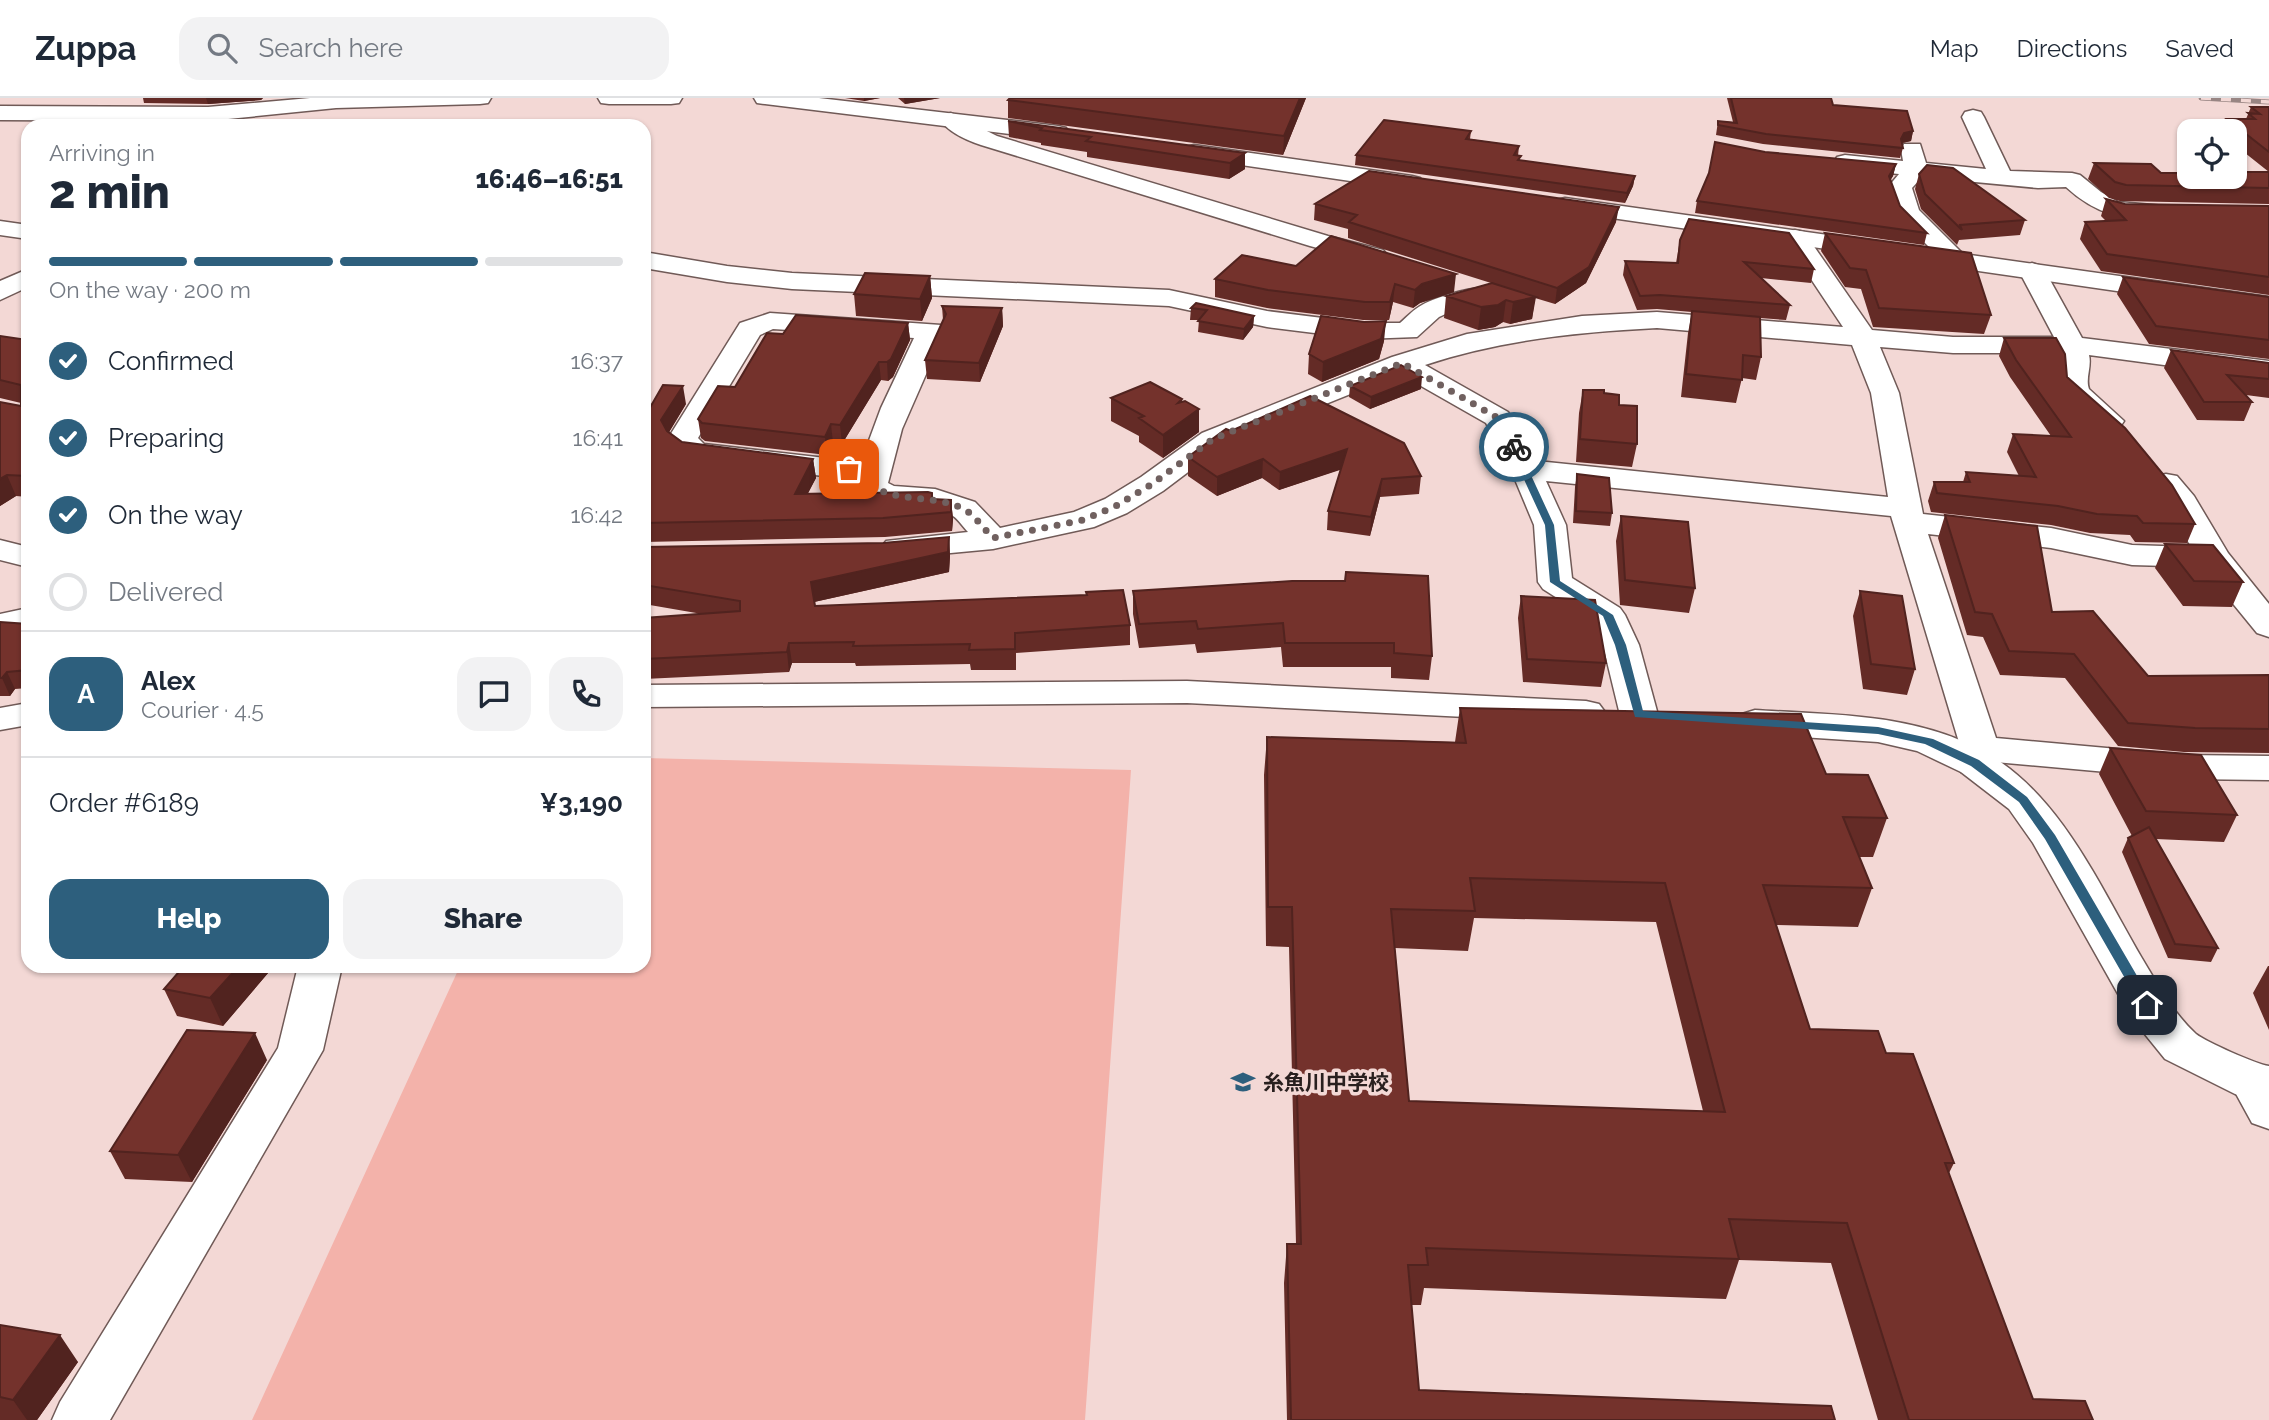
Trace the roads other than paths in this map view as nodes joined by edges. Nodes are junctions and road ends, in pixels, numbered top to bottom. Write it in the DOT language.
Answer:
graph roads {
  1 [pos="481,98"];
  2 [pos="609,98"];
  3 [pos="671,98"];
  4 [pos="765,98"];
  5 [pos="0,113"];
  6 [pos="1973,117"];
  7 [pos="951,120"];
  8 [pos="1079,135"];
  9 [pos="1844,140"];
  10 [pos="1173,148"];
  11 [pos="1828,160"];
  12 [pos="1916,169"];
  13 [pos="2002,178"];
  14 [pos="1432,186"];
  15 [pos="1540,201"];
  16 [pos="2173,212"];
  17 [pos="0,228"];
  18 [pos="21,231"];
  19 [pos="1795,237"];
  20 [pos="651,261"];
  21 [pos="1956,261"];
  22 [pos="1396,263"];
  23 [pos="2032,271"];
  24 [pos="1442,279"];
  25 [pos="21,281"];
  26 [pos="0,292"];
  27 [pos="1511,302"];
  28 [pos="2269,305"];
  29 [pos="1582,324"];
  30 [pos="1407,331"];
  31 [pos="1862,336"];
  32 [pos="1467,341"];
  33 [pos="2072,345"];
  34 [pos="1402,363"];
  35 [pos="2269,370"];
  36 [pos="1526,470"];
  37 [pos="873,473"];
  38 [pos="1906,515"];
  39 [pos="993,538"];
  40 [pos="0,550"];
  41 [pos="872,550"];
  42 [pos="21,555"];
  43 [pos="2213,557"];
  44 [pos="2265,614"];
  45 [pos="21,620"];
  46 [pos="0,625"];
  47 [pos="651,696"];
  48 [pos="21,715"];
  49 [pos="1639,715"];
  50 [pos="1679,717"];
  51 [pos="0,719"];
  52 [pos="1718,720"];
  53 [pos="1978,756"];
  54 [pos="2269,768"];
  55 [pos="318,973"];
  56 [pos="2263,1091"];
  57 [pos="80,1420"];
  1 -- 5 [label="street"];
  2 -- 3 [label="street"];
  4 -- 7 [label="street"];
  6 -- 13 [label="street"];
  7 -- 8 [label="street"];
  7 -- 22 [label="street"];
  9 -- 12 [label="street"];
  10 -- 14 [label="street"];
  11 -- 12 [label="street"];
  12 -- 13 [label="street"];
  12 -- 21 [label="street"];
  13 -- 16 [label="street"];
  15 -- 19 [label="street"];
  17 -- 18 [label="street"];
  19 -- 21 [label="street"];
  19 -- 31 [label="street"];
  20 -- 30 [label="street"];
  21 -- 23 [label="street"];
  23 -- 28 [label="street"];
  23 -- 33 [label="street"];
  24 -- 27 [label="street"];
  25 -- 26 [label="street"];
  27 -- 29 [label="street"];
  27 -- 30 [label="street"];
  29 -- 31 [label="street"];
  29 -- 32 [label="street"];
  30 -- 32 [label="street"];
  31 -- 33 [label="street"];
  31 -- 38 [label="street"];
  32 -- 34 [label="street"];
  33 -- 35 [label="street"];
  33 -- 43 [label="street"];
  34 -- 36 [label="street"];
  34 -- 39 [label="street"];
  36 -- 38 [label="street"];
  36 -- 49 [label="street"];
  37 -- 37 [label="street"];
  37 -- 39 [label="street"];
  38 -- 43 [label="street"];
  38 -- 53 [label="street"];
  39 -- 41 [label="street"];
  40 -- 42 [label="street"];
  43 -- 44 [label="street"];
  45 -- 46 [label="street"];
  47 -- 49 [label="street"];
  48 -- 51 [label="street"];
  49 -- 50 [label="street"];
  52 -- 53 [label="street"];
  53 -- 54 [label="street"];
  53 -- 56 [label="street"];
  55 -- 57 [label="street"];
}
